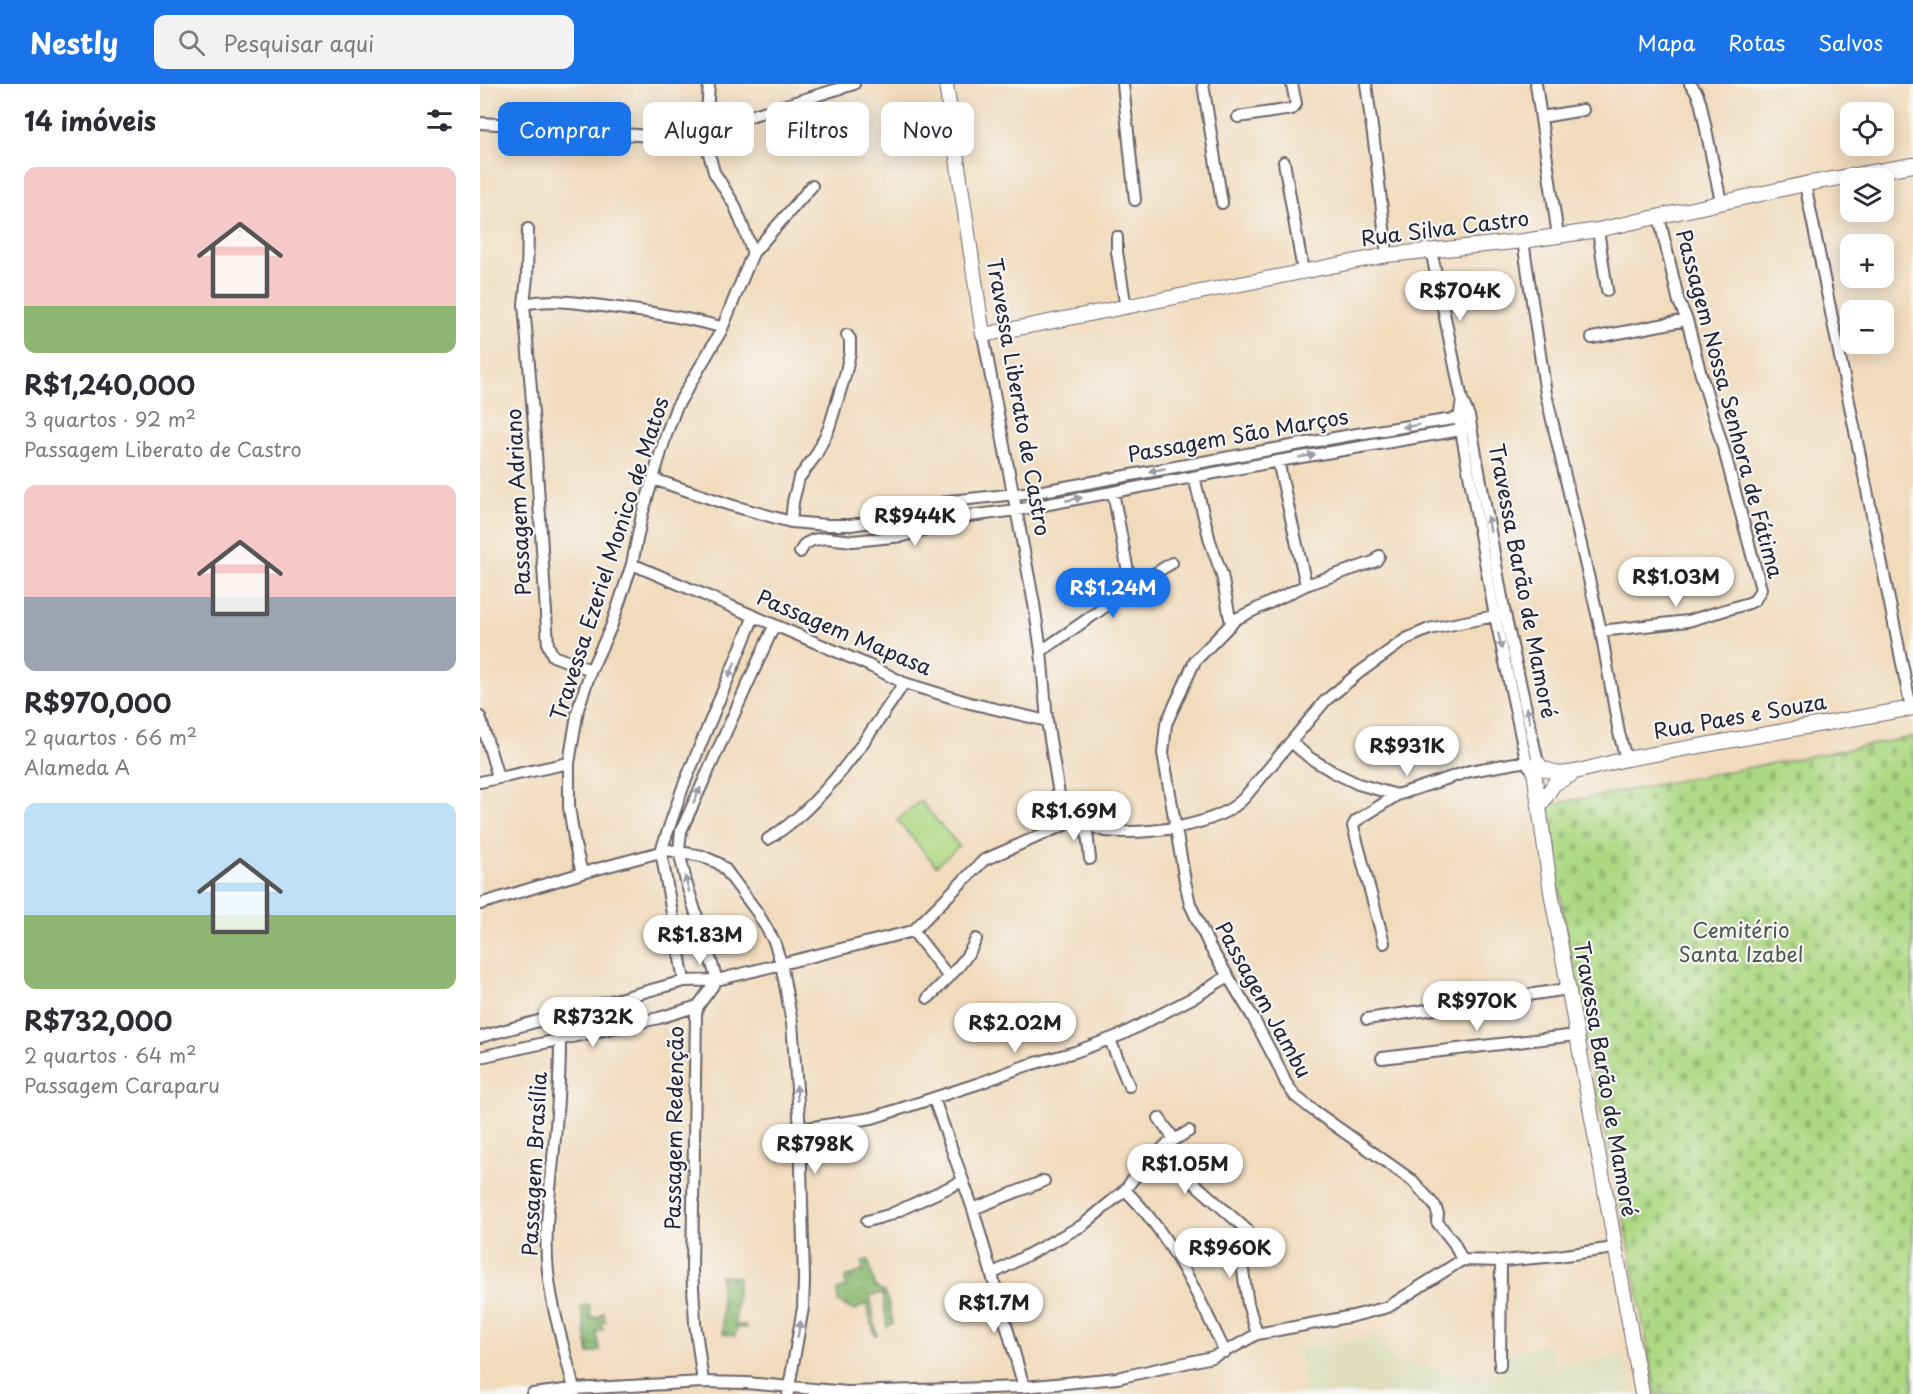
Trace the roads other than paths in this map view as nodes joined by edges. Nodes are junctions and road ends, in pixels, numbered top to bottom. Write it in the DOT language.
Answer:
graph roads {
  1 [pos="709,84"];
  2 [pos="854,84"];
  3 [pos="946,84"];
  4 [pos="1123,84"];
  5 [pos="1203,84"];
  6 [pos="1292,84"];
  7 [pos="1366,84"];
  8 [pos="1536,84"];
  9 [pos="1689,84"];
  10 [pos="708,102"];
  11 [pos="1583,110"];
  12 [pos="754,114"];
  13 [pos="1238,117"];
  14 [pos="1542,117"];
  15 [pos="480,123"];
  16 [pos="643,135"];
  17 [pos="710,156"];
  18 [pos="1284,162"];
  19 [pos="1913,165"];
  20 [pos="1805,184"];
  21 [pos="812,186"];
  22 [pos="1135,200"];
  23 [pos="1721,202"];
  24 [pos="1222,203"];
  25 [pos="1659,217"];
  26 [pos="528,228"];
  27 [pos="1598,230"];
  28 [pos="1558,236"];
  29 [pos="1117,237"];
  30 [pos="1523,241"];
  31 [pos="1431,250"];
  32 [pos="753,253"];
  33 [pos="1387,255"];
  34 [pos="1303,271"];
  35 [pos="1607,290"];
  36 [pos="524,304"];
  37 [pos="1126,308"];
  38 [pos="1688,320"];
  39 [pos="722,330"];
  40 [pos="847,335"];
  41 [pos="983,335"];
  42 [pos="1592,338"];
  43 [pos="1465,423"];
  44 [pos="1278,461"];
  45 [pos="1194,477"];
  46 [pos="653,479"];
  47 [pos="1113,492"];
  48 [pos="1014,495"];
  49 [pos="1017,510"];
  50 [pos="791,522"];
  51 [pos="800,552"];
  52 [pos="1379,556"];
  53 [pos="1172,563"];
  54 [pos="632,564"];
  55 [pos="1306,585"];
  56 [pos="1131,588"];
  57 [pos="1500,615"];
  58 [pos="764,621"];
  59 [pos="1232,624"];
  60 [pos="1601,632"];
  61 [pos="1041,651"];
  62 [pos="591,670"];
  63 [pos="904,683"];
  64 [pos="1912,708"];
  65 [pos="480,717"];
  66 [pos="1047,721"];
  67 [pos="1291,742"];
  68 [pos="1626,759"];
  69 [pos="569,763"];
  70 [pos="1533,765"];
  71 [pos="1575,772"];
  72 [pos="498,777"];
  73 [pos="480,782"];
  74 [pos="1397,795"];
  75 [pos="1540,806"];
  76 [pos="1086,823"];
  77 [pos="1064,825"];
  78 [pos="1176,827"];
  79 [pos="768,839"];
  80 [pos="671,850"];
  81 [pos="1090,859"];
  82 [pos="582,873"];
  83 [pos="480,904"];
  84 [pos="913,931"];
  85 [pos="976,939"];
  86 [pos="1384,943"];
  87 [pos="781,963"];
  88 [pos="948,976"];
  89 [pos="1228,976"];
  90 [pos="717,980"];
  91 [pos="684,981"];
  92 [pos="1568,989"];
  93 [pos="928,998"];
  94 [pos="698,1006"];
  95 [pos="1367,1019"];
  96 [pos="1576,1035"];
  97 [pos="480,1037"];
  98 [pos="560,1040"];
  99 [pos="1110,1040"];
  100 [pos="480,1057"];
  101 [pos="1382,1058"];
  102 [pos="1129,1086"];
  103 [pos="934,1099"];
  104 [pos="1159,1118"];
  105 [pos="800,1129"];
  106 [pos="1190,1131"];
  107 [pos="1174,1139"];
  108 [pos="1159,1152"];
  109 [pos="1044,1180"];
  110 [pos="963,1181"];
  111 [pos="1125,1190"];
  112 [pos="973,1209"];
  113 [pos="867,1221"];
  114 [pos="1614,1248"];
  115 [pos="1462,1260"];
  116 [pos="1501,1261"];
  117 [pos="992,1274"];
  118 [pos="1257,1334"];
  119 [pos="1225,1352"];
  120 [pos="1500,1366"];
  121 [pos="703,1382"];
  122 [pos="1024,1387"];
  123 [pos="788,1390"];
  124 [pos="575,1391"];
  125 [pos="532,1394"];
  126 [pos="1642,1394"];
  1 -- 10 [label="street"];
  2 -- 12 [label="street"];
  3 -- 41 [label="street, Travessa Liberato de Castro"];
  4 -- 22 [label="street"];
  5 -- 24 [label="street"];
  6 -- 13 [label="street"];
  7 -- 33 [label="street"];
  8 -- 14 [label="street"];
  9 -- 23 [label="street"];
  11 -- 14 [label="street"];
  14 -- 28 [label="street"];
  15 -- 16 [label="street"];
  17 -- 32 [label="street"];
  18 -- 34 [label="street"];
  19 -- 20 [label="street, Rua Silva Castro"];
  20 -- 23 [label="street, Rua Silva Castro"];
  20 -- 64 [label="street"];
  21 -- 32 [label="street, Travessa Ezeriel Monico de Matos"];
  23 -- 25 [label="street, Rua Silva Castro"];
  25 -- 27 [label="street, Rua Silva Castro"];
  25 -- 38 [label="street, Passagem Nossa Senhora de Fátima"];
  26 -- 36 [label="street, Passagem Adriano"];
  27 -- 28 [label="street, Rua Silva Castro"];
  27 -- 35 [label="street"];
  28 -- 30 [label="street, Rua Silva Castro"];
  29 -- 37 [label="street"];
  30 -- 31 [label="street, Rua Silva Castro"];
  30 -- 60 [label="street"];
  31 -- 33 [label="street, Rua Silva Castro"];
  31 -- 43 [label="street, Travessa Barão de Mamoré"];
  32 -- 39 [label="street, Travessa Ezeriel Monico de Matos"];
  33 -- 34 [label="street, Rua Silva Castro"];
  34 -- 37 [label="street, Rua Silva Castro"];
  36 -- 39 [label="street"];
  36 -- 62 [label="street, Passagem Adriano"];
  37 -- 41 [label="street, Rua Silva Castro"];
  38 -- 42 [label="street"];
  38 -- 60 [label="street, Passagem Nossa Senhora de Fátima"];
  39 -- 46 [label="street, Travessa Ezeriel Monico de Matos"];
  40 -- 50 [label="street"];
  41 -- 48 [label="street, Travessa Liberato de Castro"];
  44 -- 43 [label="street, Passagem São Marços, one-way"];
  43 -- 48 [label="street, Passagem São Marços, one-way"];
  43 -- 57 [label="street, Travessa Barão de Mamoré"];
  44 -- 45 [label="street, Passagem São Marços"];
  44 -- 55 [label="street"];
  45 -- 47 [label="street, Passagem São Marços"];
  45 -- 59 [label="street"];
  46 -- 50 [label="street, Passagem São Marços"];
  46 -- 54 [label="street, Travessa Ezeriel Monico de Matos"];
  49 -- 47 [label="street, Passagem São Marços, one-way"];
  47 -- 56 [label="street"];
  48 -- 49 [label="street, Travessa Liberato de Castro"];
  48 -- 50 [label="street, Passagem São Marços"];
  49 -- 51 [label="street, Passagem São Marços"];
  49 -- 61 [label="street, Travessa Liberato de Castro"];
  52 -- 55 [label="street, Passagem Jambu"];
  53 -- 56 [label="street"];
  54 -- 58 [label="street, Passagem Mapasa"];
  54 -- 62 [label="street, Travessa Ezeriel Monico de Matos"];
  55 -- 59 [label="street, Passagem Jambu"];
  56 -- 61 [label="street"];
  57 -- 67 [label="street"];
  57 -- 70 [label="street, Travessa Barão de Mamoré"];
  58 -- 63 [label="street, Passagem Mapasa"];
  80 -- 58 [label="street, one-way"];
  58 -- 80 [label="street, one-way"];
  59 -- 78 [label="street, Passagem Jambu"];
  60 -- 68 [label="street"];
  61 -- 66 [label="street, Travessa Liberato de Castro"];
  62 -- 69 [label="street, Travessa Ezeriel Monico de Matos"];
  63 -- 66 [label="street, Passagem Mapasa"];
  63 -- 79 [label="street"];
  64 -- 68 [label="street, Rua Paes e Souza"];
  65 -- 72 [label="street"];
  66 -- 77 [label="street, Travessa Liberato de Castro"];
  67 -- 74 [label="street"];
  67 -- 78 [label="street"];
  68 -- 71 [label="street, Rua Paes e Souza"];
  69 -- 72 [label="street"];
  69 -- 82 [label="street, Travessa Ezeriel Monico de Matos"];
  70 -- 71 [label="street, Rua Paes e Souza"];
  70 -- 74 [label="street"];
  70 -- 75 [label="street, Travessa Barão de Mamoré"];
  71 -- 75 [label="street, Rua Paes e Souza"];
  72 -- 73 [label="street"];
  74 -- 86 [label="street"];
  75 -- 92 [label="street, Travessa Barão de Mamoré"];
  76 -- 77 [label="street"];
  76 -- 78 [label="street"];
  76 -- 81 [label="street"];
  77 -- 84 [label="street"];
  78 -- 89 [label="street, Passagem Jambu"];
  80 -- 82 [label="street"];
  80 -- 87 [label="street"];
  90 -- 80 [label="street, one-way"];
  80 -- 91 [label="street"];
  82 -- 83 [label="street"];
  84 -- 87 [label="street"];
  84 -- 88 [label="street"];
  85 -- 88 [label="street"];
  87 -- 90 [label="street"];
  105 -- 87 [label="street, one-way"];
  88 -- 93 [label="street"];
  89 -- 99 [label="street"];
  89 -- 115 [label="street, Passagem Jambu"];
  90 -- 91 [label="street"];
  90 -- 94 [label="street, Passagem Redenção"];
  91 -- 97 [label="street"];
  92 -- 95 [label="street"];
  92 -- 96 [label="street, Travessa Barão de Mamoré"];
  94 -- 98 [label="street"];
  94 -- 121 [label="street, Passagem Redenção"];
  96 -- 101 [label="street"];
  96 -- 114 [label="street, Travessa Barão de Mamoré"];
  98 -- 100 [label="street"];
  98 -- 124 [label="street, Passagem Brasília"];
  99 -- 102 [label="street"];
  99 -- 103 [label="street"];
  103 -- 105 [label="street"];
  103 -- 110 [label="street"];
  104 -- 107 [label="street"];
  123 -- 105 [label="street, one-way"];
  106 -- 107 [label="street"];
  107 -- 108 [label="street"];
  108 -- 111 [label="street"];
  108 -- 118 [label="street"];
  109 -- 112 [label="street"];
  110 -- 112 [label="street"];
  110 -- 113 [label="street"];
  111 -- 117 [label="street"];
  111 -- 119 [label="street"];
  112 -- 117 [label="street"];
  114 -- 116 [label="street"];
  114 -- 126 [label="street, Travessa Barão de Mamoré"];
  115 -- 116 [label="street"];
  115 -- 118 [label="street"];
  116 -- 120 [label="street"];
  117 -- 122 [label="street"];
  118 -- 119 [label="street"];
  119 -- 122 [label="street"];
  121 -- 123 [label="street"];
  121 -- 124 [label="street"];
  122 -- 123 [label="street"];
  124 -- 125 [label="street"];
}
